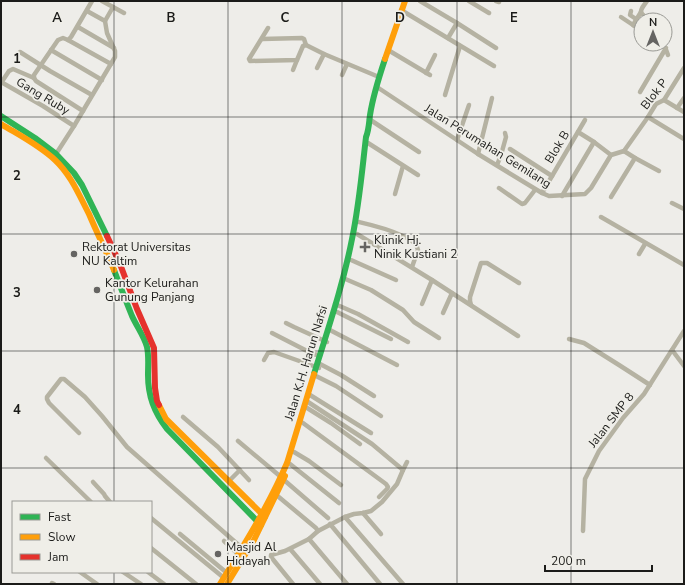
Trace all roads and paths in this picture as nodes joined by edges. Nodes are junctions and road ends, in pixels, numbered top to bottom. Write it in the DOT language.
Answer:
graph roads {
  1 [pos="92,1"];
  2 [pos="102,1"];
  3 [pos="405,1"];
  4 [pos="420,1"];
  5 [pos="469,1"];
  6 [pos="647,1"];
  7 [pos="113,7"];
  8 [pos="401,10"];
  9 [pos="630,10"];
  10 [pos="86,11"];
  11 [pos="641,12"];
  12 [pos="124,13"];
  13 [pos="489,13"];
  14 [pos="621,17"];
  15 [pos="633,17"];
  16 [pos="105,22"];
  17 [pos="457,23"];
  18 [pos="633,25"];
  19 [pos="78,27"];
  20 [pos="268,28"];
  21 [pos="264,34"];
  22 [pos="448,38"];
  23 [pos="262,39"];
  24 [pos="277,39"];
  25 [pos="68,40"];
  26 [pos="306,45"];
  27 [pos="460,46"];
  28 [pos="114,48"];
  29 [pos="496,48"];
  30 [pos="51,50"];
  31 [pos="388,50"];
  32 [pos="20,52"];
  33 [pos="664,52"];
  34 [pos="667,52"];
  35 [pos="324,54"];
  36 [pos="435,55"];
  37 [pos="668,55"];
  38 [pos="297,60"];
  39 [pos="111,64"];
  40 [pos="347,64"];
  41 [pos="41,65"];
  42 [pos="494,66"];
  43 [pos="317,68"];
  44 [pos="293,70"];
  45 [pos="683,71"];
  46 [pos="342,75"];
  47 [pos="379,77"];
  48 [pos="34,78"];
  49 [pos="102,80"];
  50 [pos="1,83"];
  51 [pos="377,87"];
  52 [pos="640,92"];
  53 [pos="92,95"];
  54 [pos="445,95"];
  55 [pos="492,98"];
  56 [pos="684,98"];
  57 [pos="664,100"];
  58 [pos="469,105"];
  59 [pos="677,108"];
  60 [pos="83,111"];
  61 [pos="684,112"];
  62 [pos="1,116"];
  63 [pos="648,117"];
  64 [pos="369,119"];
  65 [pos="584,120"];
  66 [pos="1,124"];
  67 [pos="74,126"];
  68 [pos="578,132"];
  69 [pos="368,133"];
  70 [pos="505,133"];
  71 [pos="684,138"];
  72 [pos="457,140"];
  73 [pos="594,142"];
  74 [pos="368,143"];
  75 [pos="510,149"];
  76 [pos="624,151"];
  77 [pos="419,152"];
  78 [pos="56,154"];
  79 [pos="478,154"];
  80 [pos="612,155"];
  81 [pos="635,158"];
  82 [pos="403,166"];
  83 [pos="499,167"];
  84 [pos="659,170"];
  85 [pos="418,175"];
  86 [pos="552,176"];
  87 [pos="499,188"];
  88 [pos="535,190"];
  89 [pos="542,193"];
  90 [pos="395,194"];
  91 [pos="562,196"];
  92 [pos="611,197"];
  93 [pos="672,203"];
  94 [pos="684,209"];
  95 [pos="358,213"];
  96 [pos="601,218"];
  97 [pos="359,222"];
  98 [pos="357,234"];
  99 [pos="103,236"];
  100 [pos="645,244"];
  101 [pos="639,254"];
  102 [pos="351,260"];
  103 [pos="684,265"];
  104 [pos="412,267"];
  105 [pos="345,278"];
  106 [pos="396,280"];
  107 [pos="432,280"];
  108 [pos="519,283"];
  109 [pos="452,293"];
  110 [pos="422,304"];
  111 [pos="472,306"];
  112 [pos="337,307"];
  113 [pos="443,313"];
  114 [pos="286,323"];
  115 [pos="330,330"];
  116 [pos="684,331"];
  117 [pos="272,333"];
  118 [pos="518,336"];
  119 [pos="439,338"];
  120 [pos="391,339"];
  121 [pos="569,339"];
  122 [pos="326,341"];
  123 [pos="408,342"];
  124 [pos="672,350"];
  125 [pos="320,356"];
  126 [pos="264,360"];
  127 [pos="397,365"];
  128 [pos="318,366"];
  129 [pos="684,366"];
  130 [pos="316,376"];
  131 [pos="650,385"];
  132 [pos="310,395"];
  133 [pos="374,396"];
  134 [pos="306,405"];
  135 [pos="381,416"];
  136 [pos="183,417"];
  137 [pos="303,423"];
  138 [pos="79,433"];
  139 [pos="371,433"];
  140 [pos="238,441"];
  141 [pos="360,444"];
  142 [pos="294,452"];
  143 [pos="46,458"];
  144 [pos="407,462"];
  145 [pos="290,464"];
  146 [pos="240,470"];
  147 [pos="403,470"];
  148 [pos="282,479"];
  149 [pos="249,480"];
  150 [pos="229,481"];
  151 [pos="93,482"];
  152 [pos="341,485"];
  153 [pos="275,494"];
  154 [pos="379,497"];
  155 [pos="90,501"];
  156 [pos="109,501"];
  157 [pos="339,503"];
  158 [pos="363,513"];
  159 [pos="263,515"];
  160 [pos="345,517"];
  161 [pos="328,518"];
  162 [pos="152,519"];
  163 [pos="259,522"];
  164 [pos="330,524"];
  165 [pos="317,530"];
  166 [pos="583,532"];
  167 [pos="180,534"];
  168 [pos="381,534"];
  169 [pos="309,538"];
  170 [pos="224,541"];
  171 [pos="152,549"];
  172 [pos="290,549"];
  173 [pos="240,551"];
  174 [pos="81,573"];
  175 [pos="124,573"];
  176 [pos="149,573"];
  177 [pos="224,578"];
  178 [pos="97,584"];
  179 [pos="141,584"];
  180 [pos="164,584"];
  181 [pos="196,584"];
  182 [pos="227,584"];
  183 [pos="293,584"];
  184 [pos="320,584"];
  185 [pos="347,584"];
  186 [pos="380,584"];
  187 [pos="403,584"];
  1 -- 10 [label="street"];
  2 -- 7 [label="street"];
  3 -- 8 [label="main road, Jalan K.H. Harun Nafsi"];
  4 -- 17 [label="street"];
  5 -- 13 [label="street"];
  6 -- 11 [label="street"];
  7 -- 12 [label="street"];
  7 -- 16 [label="street"];
  8 -- 22 [label="street"];
  8 -- 31 [label="main road, Jalan K.H. Harun Nafsi"];
  9 -- 15 [label="street"];
  10 -- 16 [label="street"];
  10 -- 19 [label="street"];
  14 -- 18 [label="street"];
  16 -- 28 [label="street"];
  17 -- 22 [label="street"];
  17 -- 29 [label="street"];
  19 -- 25 [label="street"];
  19 -- 28 [label="street"];
  20 -- 21 [label="street"];
  21 -- 23 [label="street"];
  21 -- 24 [label="street"];
  22 -- 27 [label="street"];
  23 -- 24 [label="street"];
  23 -- 38 [label="street"];
  24 -- 26 [label="street"];
  25 -- 30 [label="street"];
  25 -- 39 [label="street"];
  26 -- 35 [label="street"];
  26 -- 38 [label="street"];
  27 -- 42 [label="street"];
  27 -- 54 [label="street"];
  28 -- 39 [label="street"];
  30 -- 41 [label="street"];
  30 -- 49 [label="street"];
  31 -- 36 [label="street"];
  31 -- 47 [label="main road, Jalan K.H. Harun Nafsi"];
  32 -- 41 [label="street"];
  33 -- 52 [label="street"];
  34 -- 37 [label="street"];
  35 -- 40 [label="street"];
  35 -- 43 [label="street"];
  38 -- 44 [label="street"];
  39 -- 49 [label="street"];
  40 -- 46 [label="street"];
  40 -- 47 [label="street"];
  41 -- 48 [label="street"];
  41 -- 53 [label="street"];
  45 -- 57 [label="street, Blok P"];
  47 -- 51 [label="main road, Jalan K.H. Harun Nafsi"];
  48 -- 50 [label="street"];
  48 -- 60 [label="street"];
  49 -- 53 [label="street"];
  50 -- 67 [label="street, Gang Ruby"];
  51 -- 64 [label="main road, Jalan K.H. Harun Nafsi"];
  51 -- 72 [label="street, Jalan Perumahan Gemilang"];
  53 -- 60 [label="street"];
  55 -- 79 [label="street"];
  56 -- 59 [label="street"];
  57 -- 59 [label="street"];
  57 -- 63 [label="street, Blok P"];
  58 -- 72 [label="street"];
  59 -- 61 [label="street"];
  60 -- 67 [label="street"];
  62 -- 78 [label="main road"];
  63 -- 71 [label="street"];
  63 -- 76 [label="street, Blok P"];
  64 -- 69 [label="main road, Jalan K.H. Harun Nafsi"];
  64 -- 77 [label="street"];
  65 -- 68 [label="street, Blok B"];
  66 -- 99 [label="main road"];
  67 -- 78 [label="street"];
  68 -- 73 [label="street"];
  68 -- 86 [label="street, Blok B"];
  69 -- 74 [label="main road, Jalan K.H. Harun Nafsi"];
  69 -- 95 [label="main road, Jalan K.H. Harun Nafsi"];
  70 -- 83 [label="street"];
  72 -- 79 [label="street, Jalan Perumahan Gemilang"];
  73 -- 80 [label="street"];
  73 -- 91 [label="street"];
  74 -- 82 [label="street"];
  74 -- 95 [label="main road, Jalan K.H. Harun Nafsi"];
  75 -- 86 [label="street"];
  76 -- 80 [label="street"];
  76 -- 81 [label="street"];
  78 -- 99 [label="main road"];
  79 -- 83 [label="street, Jalan Perumahan Gemilang"];
  80 -- 91 [label="street, Jalan Perumahan Gemilang"];
  81 -- 84 [label="street"];
  81 -- 92 [label="street"];
  82 -- 85 [label="street"];
  82 -- 90 [label="street"];
  83 -- 88 [label="street, Jalan Perumahan Gemilang"];
  86 -- 89 [label="street, Blok B"];
  87 -- 88 [label="street"];
  88 -- 89 [label="street, Jalan Perumahan Gemilang"];
  89 -- 91 [label="street, Jalan Perumahan Gemilang"];
  93 -- 94 [label="street"];
  95 -- 97 [label="main road, Jalan K.H. Harun Nafsi"];
  95 -- 105 [label="main road, Jalan K.H. Harun Nafsi"];
  96 -- 100 [label="street"];
  97 -- 98 [label="main road, Jalan K.H. Harun Nafsi"];
  97 -- 104 [label="street"];
  98 -- 102 [label="main road, Jalan K.H. Harun Nafsi"];
  98 -- 104 [label="street"];
  99 -- 150 [label="main road"];
  99 -- 163 [label="main road"];
  100 -- 101 [label="street"];
  100 -- 103 [label="street"];
  102 -- 105 [label="main road, Jalan K.H. Harun Nafsi"];
  102 -- 106 [label="street"];
  104 -- 107 [label="street"];
  105 -- 112 [label="main road, Jalan K.H. Harun Nafsi"];
  105 -- 119 [label="street"];
  107 -- 109 [label="street"];
  107 -- 110 [label="street"];
  108 -- 111 [label="street"];
  109 -- 111 [label="street"];
  109 -- 113 [label="street"];
  111 -- 118 [label="street"];
  112 -- 115 [label="main road, Jalan K.H. Harun Nafsi"];
  112 -- 120 [label="street"];
  112 -- 123 [label="street"];
  114 -- 122 [label="street"];
  115 -- 122 [label="main road, Jalan K.H. Harun Nafsi"];
  115 -- 127 [label="street"];
  116 -- 124 [label="street, Jalan SMP 8"];
  117 -- 125 [label="street"];
  121 -- 131 [label="street"];
  122 -- 125 [label="main road, Jalan K.H. Harun Nafsi"];
  122 -- 128 [label="main road, Jalan K.H. Harun Nafsi"];
  124 -- 129 [label="street"];
  124 -- 131 [label="street, Jalan SMP 8"];
  125 -- 128 [label="main road, Jalan K.H. Harun Nafsi"];
  126 -- 128 [label="street"];
  128 -- 130 [label="main road, Jalan K.H. Harun Nafsi"];
  128 -- 133 [label="street"];
  128 -- 134 [label="main road, Jalan K.H. Harun Nafsi"];
  130 -- 132 [label="main road, Jalan K.H. Harun Nafsi"];
  130 -- 135 [label="street"];
  131 -- 166 [label="street, Jalan SMP 8"];
  132 -- 134 [label="main road, Jalan K.H. Harun Nafsi"];
  132 -- 139 [label="street"];
  134 -- 137 [label="main road, Jalan K.H. Harun Nafsi"];
  134 -- 141 [label="street"];
  134 -- 147 [label="street"];
  134 -- 148 [label="main road, Jalan K.H. Harun Nafsi"];
  136 -- 146 [label="street"];
  137 -- 142 [label="main road, Jalan K.H. Harun Nafsi"];
  137 -- 154 [label="street"];
  138 -- 173 [label="street"];
  140 -- 148 [label="street"];
  142 -- 145 [label="main road, Jalan K.H. Harun Nafsi"];
  142 -- 152 [label="street"];
  143 -- 155 [label="street"];
  144 -- 147 [label="street"];
  145 -- 148 [label="main road, Jalan K.H. Harun Nafsi"];
  145 -- 157 [label="street"];
  146 -- 149 [label="street"];
  146 -- 150 [label="street"];
  147 -- 158 [label="street"];
  148 -- 153 [label="main road, Jalan K.H. Harun Nafsi"];
  148 -- 161 [label="street"];
  150 -- 159 [label="main road"];
  151 -- 156 [label="street"];
  153 -- 159 [label="main road, Jalan K.H. Harun Nafsi"];
  153 -- 165 [label="street"];
  158 -- 160 [label="street"];
  158 -- 168 [label="street"];
  159 -- 163 [label="main road, Jalan K.H. Harun Nafsi"];
  160 -- 164 [label="street"];
  160 -- 187 [label="street"];
  162 -- 177 [label="street"];
  163 -- 173 [label="main road, Jalan K.H. Harun Nafsi"];
  163 -- 182 [label="main road, Jalan K.H. Harun Nafsi"];
  164 -- 165 [label="street"];
  164 -- 186 [label="street"];
  165 -- 169 [label="street"];
  167 -- 177 [label="street"];
  169 -- 172 [label="street"];
  169 -- 185 [label="street"];
  170 -- 173 [label="street"];
  171 -- 181 [label="street"];
  172 -- 183 [label="street"];
  172 -- 184 [label="street"];
  173 -- 177 [label="main road, Jalan K.H. Harun Nafsi"];
  174 -- 178 [label="street"];
  175 -- 179 [label="street"];
  176 -- 180 [label="street"];
}
